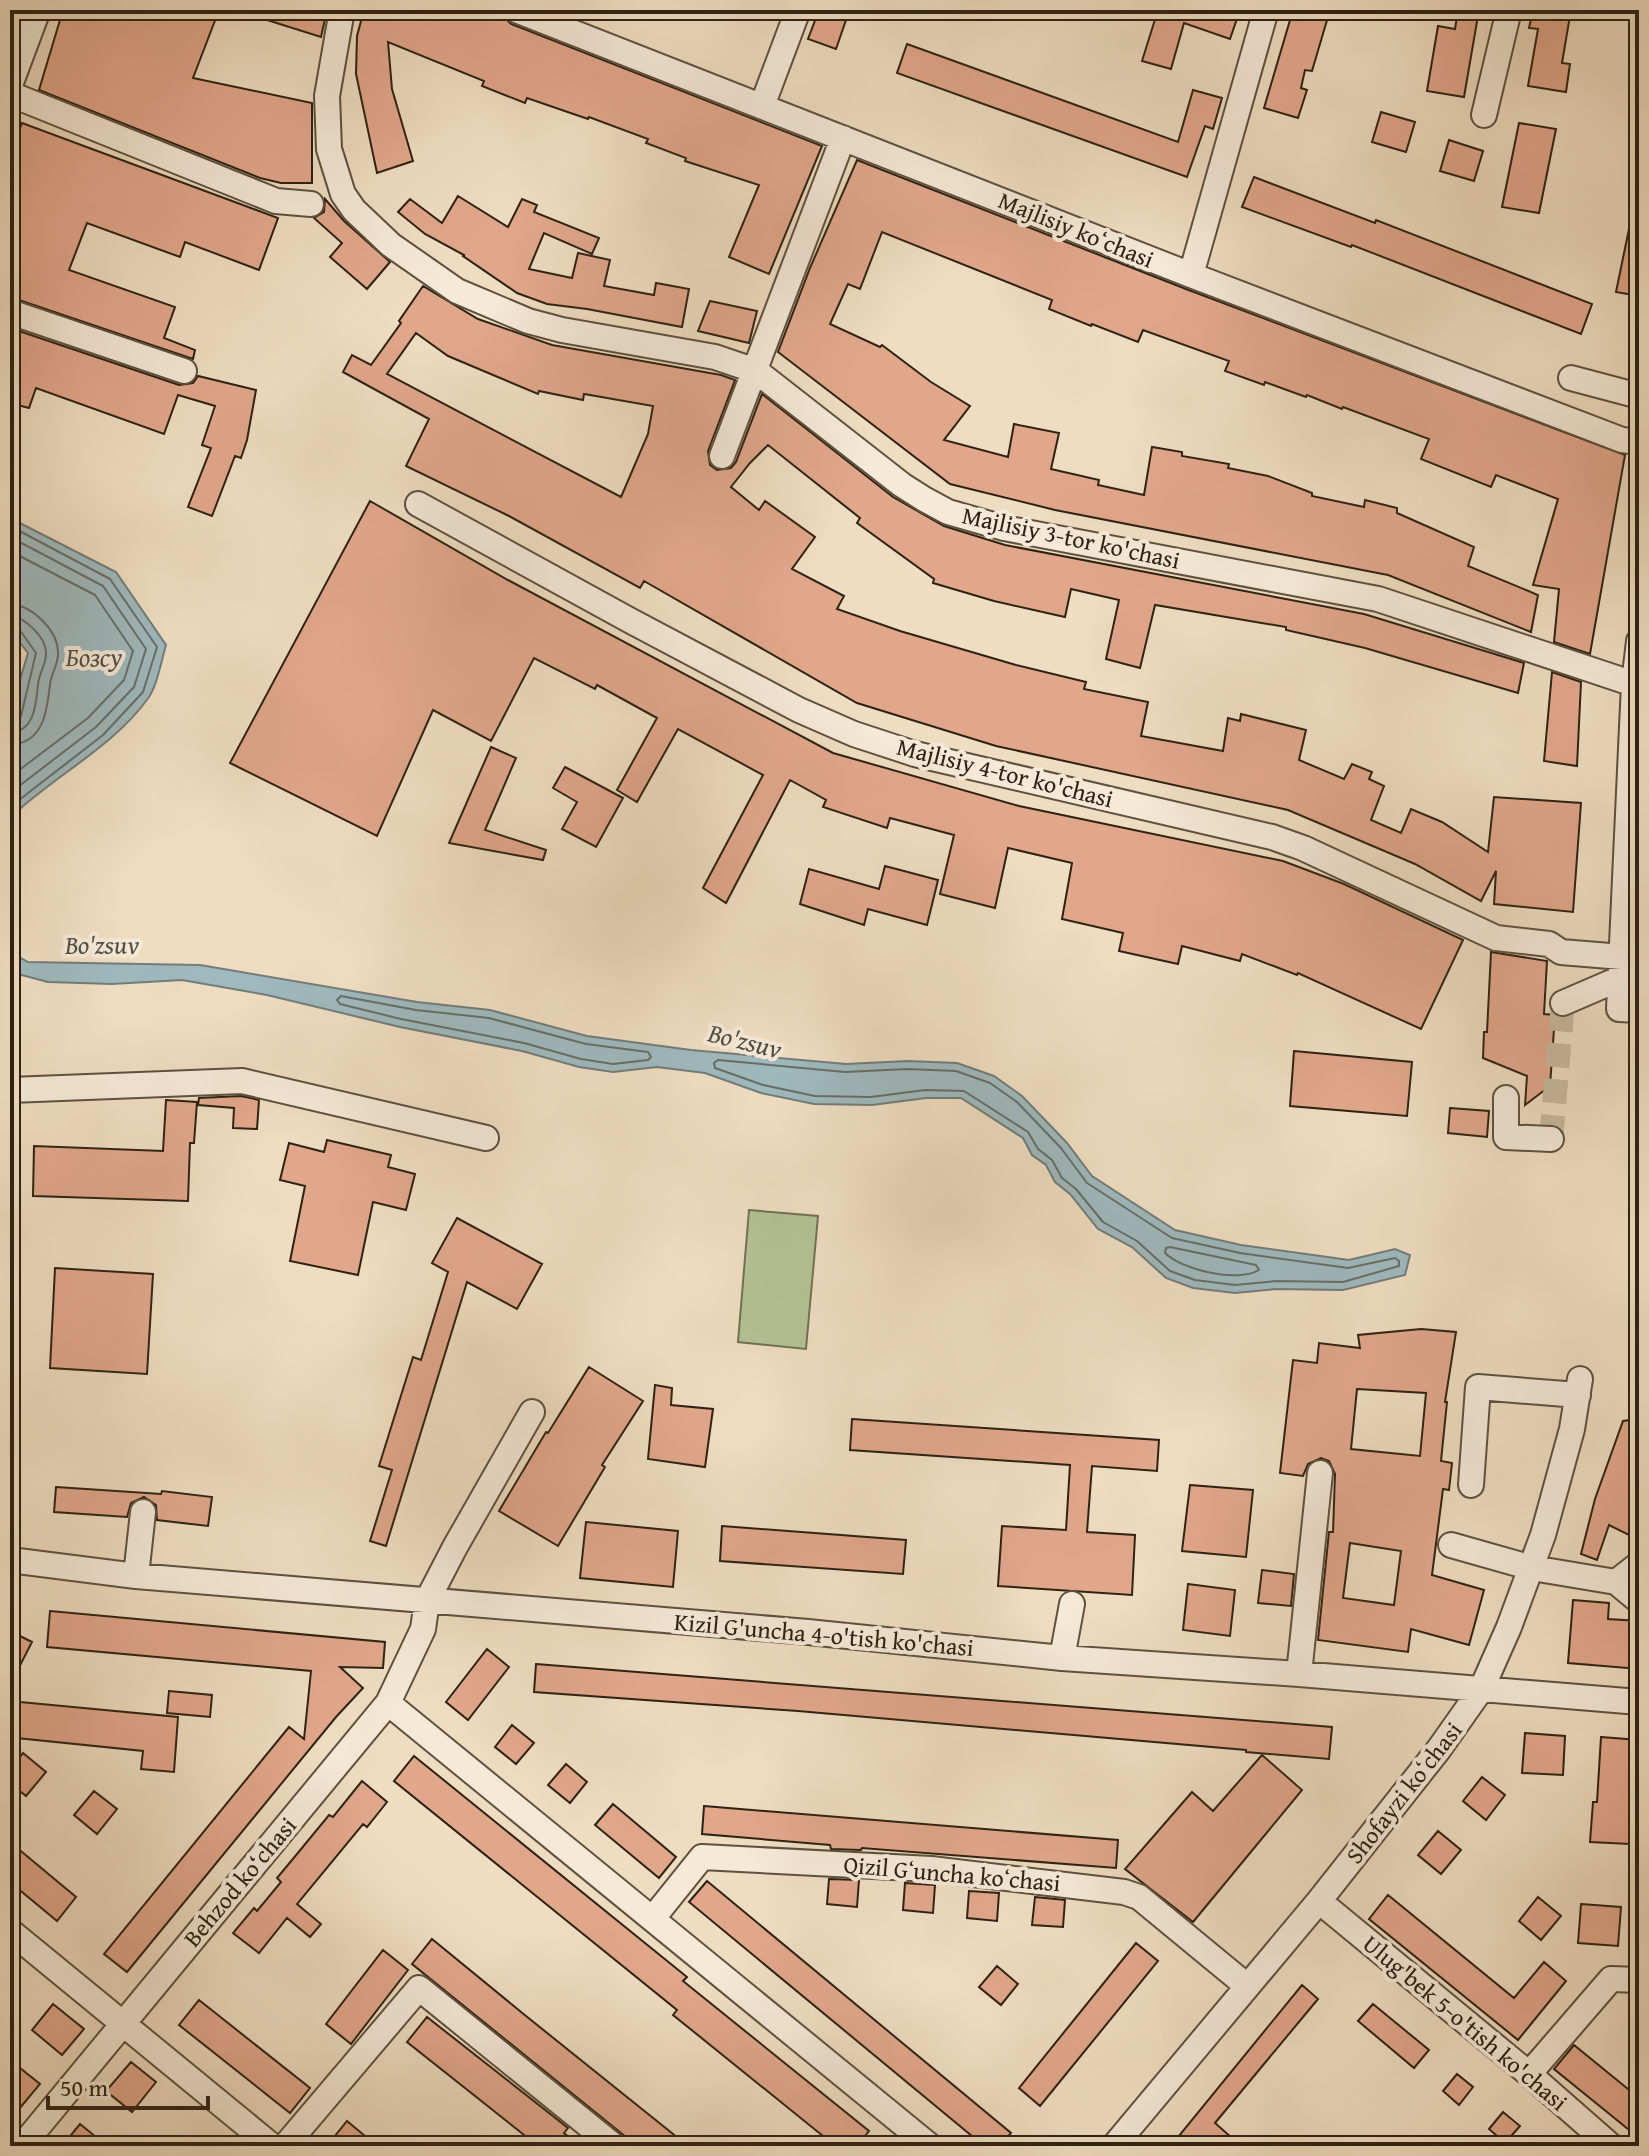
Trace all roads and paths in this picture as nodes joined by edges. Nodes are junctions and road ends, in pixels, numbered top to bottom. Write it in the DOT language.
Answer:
graph roads {
  1 [pos="38,10"];
  2 [pos="342,10"];
  3 [pos="516,10"];
  4 [pos="798,10"];
  5 [pos="1266,10"];
  6 [pos="1509,10"];
  7 [pos="10,85"];
  8 [pos="10,94"];
  9 [pos="762,106"];
  10 [pos="1484,115"];
  11 [pos="843,138"];
  12 [pos="311,204"];
  13 [pos="1191,275"];
  14 [pos="10,312"];
  15 [pos="184,371"];
  16 [pos="756,371"];
  17 [pos="1571,378"];
  18 [pos="1639,396"];
  19 [pos="1639,442"];
  20 [pos="722,456"];
  21 [pos="418,504"];
  22 [pos="1639,641"];
  23 [pos="1634,684"];
  24 [pos="1622,968"];
  25 [pos="1563,1003"];
  26 [pos="1629,1010"];
  27 [pos="10,1090"];
  28 [pos="1506,1098"];
  29 [pos="486,1138"];
  30 [pos="1551,1139"];
  31 [pos="532,1412"];
  32 [pos="1320,1473"];
  33 [pos="1471,1485"];
  34 [pos="143,1512"];
  35 [pos="1451,1545"];
  36 [pos="10,1560"];
  37 [pos="1639,1564"];
  38 [pos="1532,1568"];
  39 [pos="136,1576"];
  40 [pos="1616,1582"];
  41 [pos="427,1601"];
  42 [pos="1639,1601"];
  43 [pos="1072,1604"];
  44 [pos="1062,1658"];
  45 [pos="1299,1674"];
  46 [pos="1482,1688"];
  47 [pos="1639,1702"];
  48 [pos="388,1703"];
  49 [pos="1319,1901"];
  50 [pos="653,1918"];
  51 [pos="10,1931"];
  52 [pos="1639,1980"];
  53 [pos="1247,1986"];
  54 [pos="123,2023"];
  55 [pos="1529,2074"];
  56 [pos="22,2146"];
  57 [pos="272,2146"];
  58 [pos="285,2146"];
  59 [pos="614,2146"];
  60 [pos="930,2146"];
  61 [pos="1114,2146"];
  62 [pos="1611,2146"];
  1 -- 7 [label="street"];
  2 -- 16 [label="street, Majlisiy 3-tor ko'chasi"];
  3 -- 9 [label="street, Majlisiy koʻchasi"];
  4 -- 9 [label="street"];
  5 -- 13 [label="street"];
  6 -- 10 [label="street"];
  8 -- 12 [label="street"];
  9 -- 11 [label="street, Majlisiy koʻchasi"];
  11 -- 13 [label="street, Majlisiy koʻchasi"];
  11 -- 16 [label="street"];
  13 -- 19 [label="street, Majlisiy koʻchasi"];
  14 -- 15 [label="street"];
  16 -- 20 [label="street"];
  16 -- 23 [label="street, Majlisiy 3-tor ko'chasi"];
  17 -- 18 [label="street"];
  21 -- 24 [label="street, Majlisiy 4-tor ko'chasi"];
  22 -- 23 [label="street"];
  23 -- 24 [label="street"];
  24 -- 25 [label="street"];
  24 -- 26 [label="street"];
  27 -- 29 [label="street"];
  28 -- 30 [label="street"];
  31 -- 41 [label="street, Behzod ko‘chasi"];
  32 -- 45 [label="street"];
  33 -- 38 [label="street, Shofayzi koʻchasi"];
  34 -- 39 [label="street"];
  35 -- 38 [label="street"];
  36 -- 39 [label="street, Kizil G'uncha 4-o'tish ko'chasi"];
  37 -- 40 [label="street"];
  38 -- 40 [label="street"];
  38 -- 46 [label="street, Shofayzi koʻchasi"];
  39 -- 41 [label="street, Kizil G'uncha 4-o'tish ko'chasi"];
  40 -- 42 [label="street"];
  41 -- 44 [label="street, Kizil G'uncha 4-o'tish ko'chasi"];
  41 -- 48 [label="street, Behzod ko‘chasi"];
  43 -- 44 [label="street"];
  44 -- 45 [label="street, Kizil G'uncha 4-o'tish ko'chasi"];
  45 -- 46 [label="street, Kizil G'uncha 4-o'tish ko'chasi"];
  46 -- 47 [label="street, Kizil G'uncha 4-o'tish ko'chasi"];
  46 -- 49 [label="street, Shofayzi koʻchasi"];
  48 -- 50 [label="street"];
  48 -- 54 [label="street, Behzod ko‘chasi"];
  49 -- 53 [label="street, Shofayzi koʻchasi"];
  49 -- 55 [label="street, Ulug'bek 5-o'tish ko'chasi"];
  50 -- 53 [label="street, Qizil Gʻuncha koʻchasi"];
  50 -- 60 [label="street"];
  51 -- 54 [label="street"];
  52 -- 55 [label="street"];
  53 -- 61 [label="street, Shofayzi koʻchasi"];
  54 -- 56 [label="street, Behzod ko‘chasi"];
  54 -- 57 [label="street"];
  55 -- 62 [label="street, Ulug'bek 5-o'tish ko'chasi"];
  58 -- 59 [label="street"];
}
